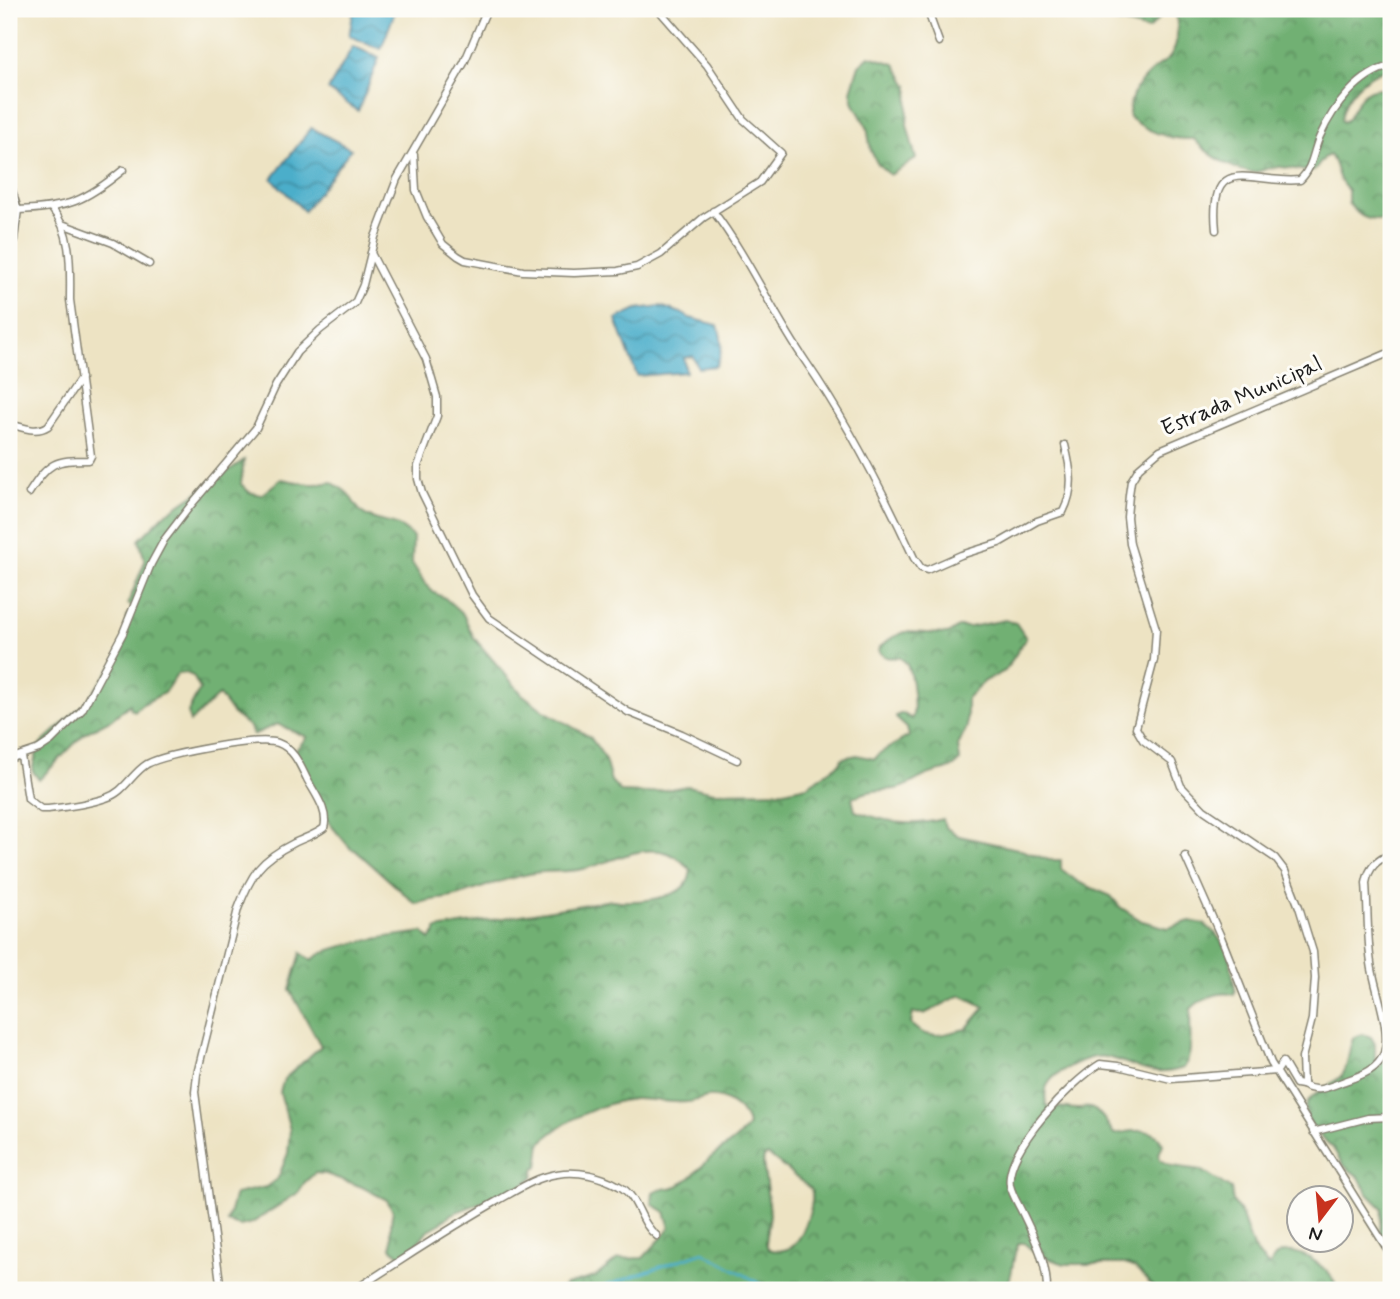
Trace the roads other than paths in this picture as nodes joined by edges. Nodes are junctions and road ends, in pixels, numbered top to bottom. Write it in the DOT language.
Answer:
graph roads {
  1 [pos="487,9"];
  2 [pos="658,9"];
  3 [pos="927,9"];
  4 [pos="939,43"];
  5 [pos="1391,66"];
  6 [pos="414,153"];
  7 [pos="123,170"];
  8 [pos="9,180"];
  9 [pos="51,209"];
  10 [pos="18,210"];
  11 [pos="713,211"];
  12 [pos="62,224"];
  13 [pos="1216,230"];
  14 [pos="371,253"];
  15 [pos="149,264"];
  16 [pos="9,276"];
  17 [pos="1391,352"];
  18 [pos="81,378"];
  19 [pos="9,424"];
  20 [pos="1065,445"];
  21 [pos="29,493"];
  22 [pos="21,756"];
  23 [pos="9,759"];
  24 [pos="737,760"];
  25 [pos="1391,853"];
  26 [pos="1185,856"];
  27 [pos="1277,1071"];
  28 [pos="1302,1085"];
  29 [pos="1391,1117"];
  30 [pos="1313,1132"];
  31 [pos="657,1236"];
  32 [pos="1391,1255"];
  33 [pos="221,1290"];
  34 [pos="354,1290"];
  35 [pos="1047,1290"];
  1 -- 6 [label="street"];
  2 -- 11 [label="street"];
  3 -- 4 [label="street"];
  5 -- 13 [label="street"];
  6 -- 11 [label="street"];
  6 -- 14 [label="street"];
  7 -- 9 [label="street"];
  8 -- 10 [label="street"];
  9 -- 10 [label="street"];
  9 -- 12 [label="street"];
  10 -- 16 [label="street"];
  11 -- 20 [label="street"];
  12 -- 15 [label="street"];
  12 -- 18 [label="street"];
  14 -- 22 [label="street"];
  14 -- 24 [label="street"];
  17 -- 28 [label="street, Estrada Municipal"];
  18 -- 19 [label="street"];
  18 -- 21 [label="street"];
  22 -- 23 [label="street"];
  22 -- 33 [label="street"];
  25 -- 28 [label="street"];
  26 -- 27 [label="street"];
  27 -- 28 [label="street"];
  27 -- 30 [label="street"];
  27 -- 35 [label="street"];
  29 -- 30 [label="street"];
  30 -- 32 [label="street"];
  31 -- 34 [label="street"];
}
